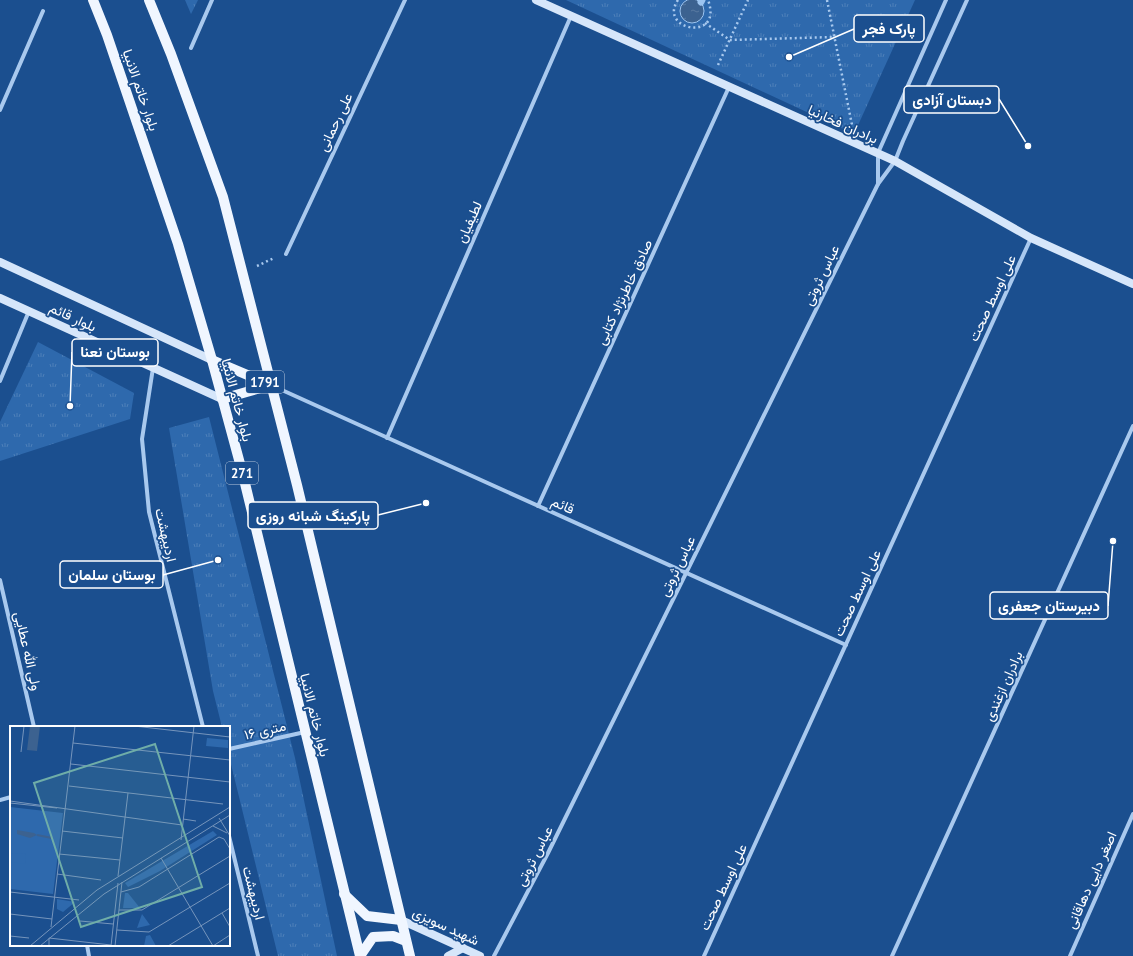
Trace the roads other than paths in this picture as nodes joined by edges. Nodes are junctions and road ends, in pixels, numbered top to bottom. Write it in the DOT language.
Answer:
graph roads {
  1 [pos="93,0"];
  2 [pos="149,0"];
  3 [pos="212,0"];
  4 [pos="405,0"];
  5 [pos="536,0"];
  6 [pos="946,0"];
  7 [pos="967,0"];
  8 [pos="43,11"];
  9 [pos="571,16"];
  10 [pos="191,48"];
  11 [pos="730,87"];
  12 [pos="0,110"];
  13 [pos="878,153"];
  14 [pos="895,161"];
  15 [pos="878,184"];
  16 [pos="1031,238"];
  17 [pos="286,254"];
  18 [pos="0,262"];
  19 [pos="1133,284"];
  20 [pos="0,298"];
  21 [pos="29,311"];
  22 [pos="212,360"];
  23 [pos="153,368"];
  24 [pos="0,381"];
  25 [pos="271,385"];
  26 [pos="222,399"];
  27 [pos="1133,426"];
  28 [pos="387,438"];
  29 [pos="538,506"];
  30 [pos="686,573"];
  31 [pos="0,580"];
  32 [pos="846,645"];
  33 [pos="34,726"];
  34 [pos="202,726"];
  35 [pos="305,732"];
  36 [pos="230,749"];
  37 [pos="10,797"];
  38 [pos="0,800"];
  39 [pos="1133,814"];
  40 [pos="230,840"];
  41 [pos="344,894"];
  42 [pos="401,920"];
  43 [pos="406,941"];
  44 [pos="87,946"];
  45 [pos="463,948"];
  46 [pos="89,956"];
  47 [pos="258,956"];
  48 [pos="360,956"];
  49 [pos="410,956"];
  50 [pos="448,956"];
  51 [pos="480,956"];
  52 [pos="494,956"];
  53 [pos="704,956"];
  54 [pos="892,956"];
  55 [pos="1070,956"];
  1 -- 22 [label="main road, بلوار خاتم الانبیا / 271"];
  2 -- 25 [label="main road"];
  3 -- 10 [label="street"];
  4 -- 17 [label="street, علی رحمانی"];
  5 -- 9 [label="main road, برادران فخارنیا"];
  6 -- 13 [label="street, عباس ثروتی"];
  7 -- 14 [label="street, عباس ثروتی"];
  8 -- 12 [label="street"];
  9 -- 11 [label="main road, برادران فخارنیا"];
  9 -- 28 [label="street, لطیفیان"];
  11 -- 13 [label="main road, برادران فخارنیا"];
  11 -- 29 [label="street, صادق خاطرنژاد کتابی"];
  13 -- 14 [label="main road, برادران فخارنیا"];
  13 -- 15 [label="street, عباس ثروتی"];
  14 -- 15 [label="street, عباس ثروتی"];
  14 -- 16 [label="main road, برادران فخارنیا"];
  15 -- 30 [label="street, عباس ثروتی"];
  16 -- 19 [label="main road, برادران فخارنیا"];
  16 -- 32 [label="street, علی اوسط صحت"];
  18 -- 22 [label="main road, بلوار قائم / 1791"];
  20 -- 21 [label="main road, بلوار قائم"];
  21 -- 23 [label="main road, بلوار قائم"];
  21 -- 24 [label="street"];
  22 -- 25 [label="main road, 1791"];
  22 -- 26 [label="main road, بلوار خاتم الانبیا / 271"];
  23 -- 26 [label="main road, بلوار قائم"];
  23 -- 34 [label="street, اردیبهشت"];
  25 -- 26 [label="main road, 1791"];
  25 -- 28 [label="street, قائم / 1791"];
  25 -- 42 [label="main road"];
  26 -- 35 [label="main road, بلوار خاتم الانبیا / 271"];
  27 -- 54 [label="street, برادران ازغندی"];
  28 -- 29 [label="street, قائم / 1791"];
  29 -- 30 [label="street, قائم / 1791"];
  30 -- 32 [label="street, قائم / 1791"];
  30 -- 52 [label="street, عباس ثروتی"];
  31 -- 33 [label="street, ولی الله عطایی"];
  32 -- 53 [label="street, علی اوسط صحت"];
  35 -- 36 [label="street, ۱۶ متری"];
  35 -- 41 [label="main road, بلوار خاتم الانبیا / 271"];
  37 -- 38 [label="street"];
  39 -- 55 [label="street, اصغر دایی دهاقانی"];
  40 -- 47 [label="street, اردیبهشت"];
  41 -- 42 [label="main road"];
  41 -- 48 [label="main road, بلوار خاتم الانبیا / 271"];
  42 -- 43 [label="main road"];
  42 -- 45 [label="main road, شهید سویزی"];
  43 -- 48 [label="main road"];
  43 -- 49 [label="main road"];
  44 -- 46 [label="street"];
  45 -- 50 [label="main road"];
  45 -- 51 [label="main road, شهید سویزی"];
}
